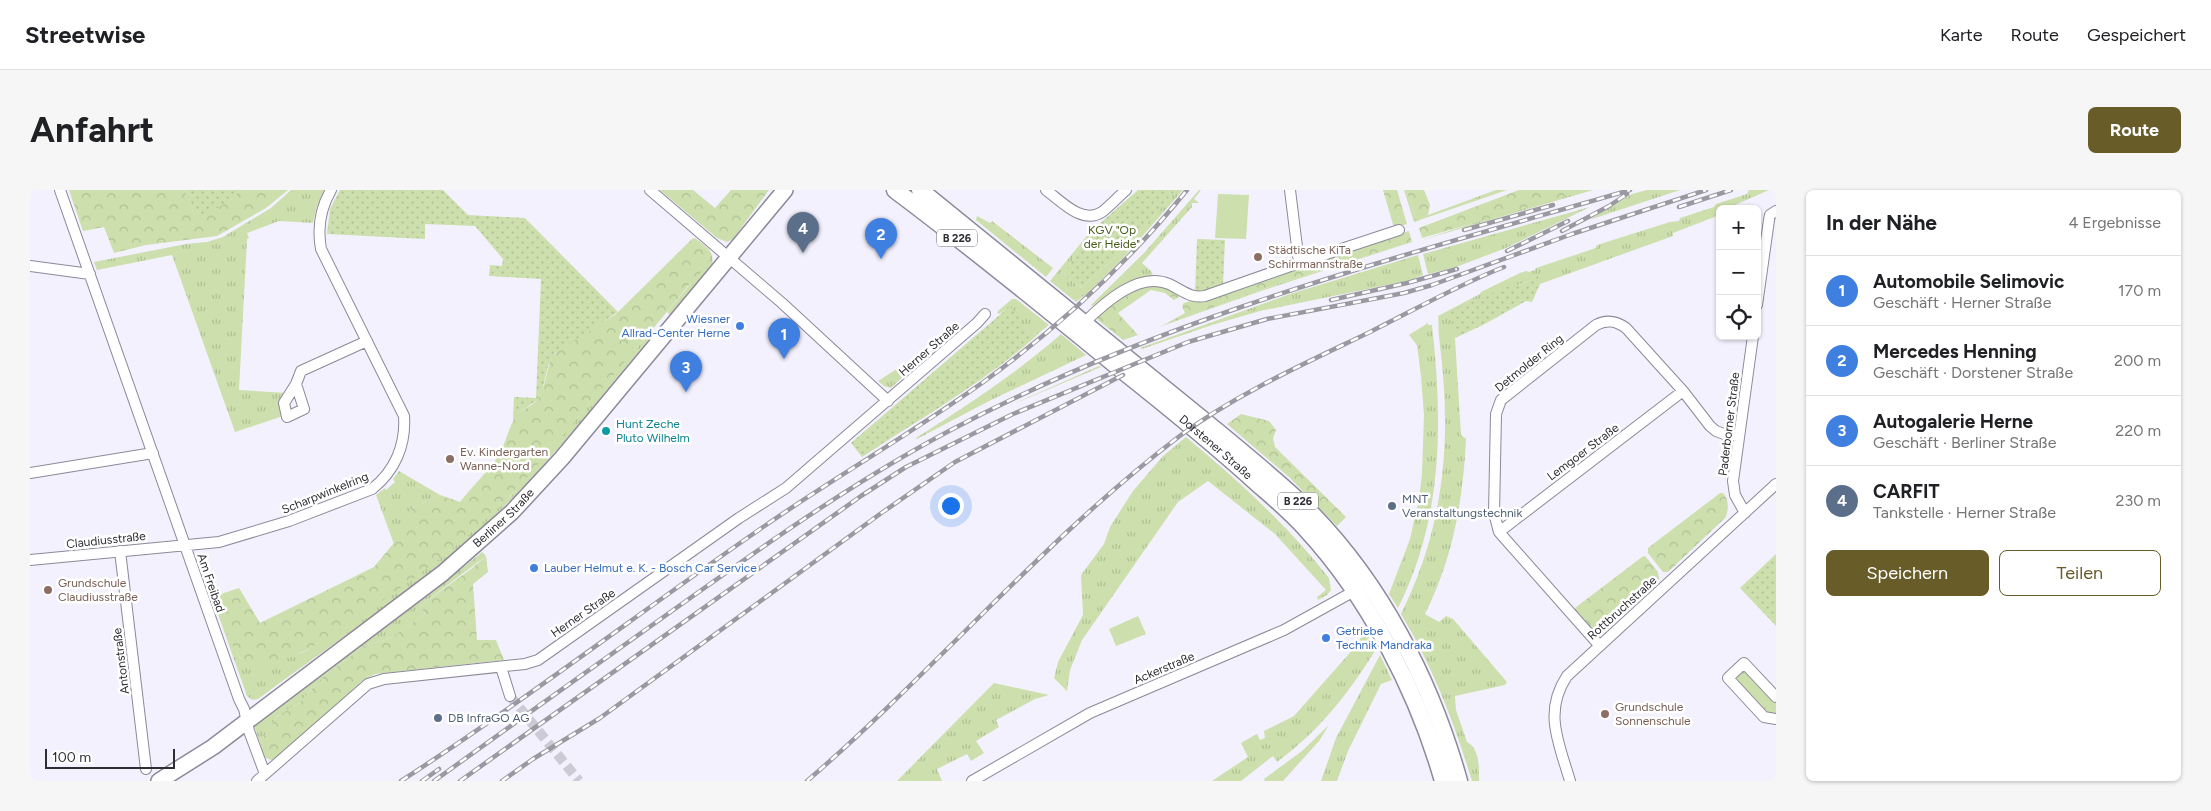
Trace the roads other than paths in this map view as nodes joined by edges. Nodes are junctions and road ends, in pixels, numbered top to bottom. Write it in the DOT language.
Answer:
graph roads {
  1 [pos="60,190"];
  2 [pos="331,190"];
  3 [pos="650,190"];
  4 [pos="785,190"];
  5 [pos="895,190"];
  6 [pos="920,190"];
  7 [pos="1046,190"];
  8 [pos="1126,190"];
  9 [pos="1290,190"];
  10 [pos="1776,211"];
  11 [pos="1399,230"];
  12 [pos="730,258"];
  13 [pos="1298,263"];
  14 [pos="30,266"];
  15 [pos="90,274"];
  16 [pos="1758,295"];
  17 [pos="984,314"];
  18 [pos="1084,323"];
  19 [pos="1752,340"];
  20 [pos="367,341"];
  21 [pos="296,384"];
  22 [pos="1683,391"];
  23 [pos="888,401"];
  24 [pos="1739,436"];
  25 [pos="153,453"];
  26 [pos="30,473"];
  27 [pos="1776,484"];
  28 [pos="1745,513"];
  29 [pos="1499,532"];
  30 [pos="184,544"];
  31 [pos="120,551"];
  32 [pos="30,560"];
  33 [pos="1360,587"];
  34 [pos="1599,645"];
  35 [pos="501,667"];
  36 [pos="510,696"];
  37 [pos="1776,697"];
  38 [pos="1776,719"];
  39 [pos="247,721"];
  40 [pos="146,769"];
  41 [pos="261,778"];
  42 [pos="159,781"];
  43 [pos="972,781"];
  44 [pos="1443,781"];
  45 [pos="1459,781"];
  46 [pos="1570,781"];
  1 -- 15 [label="street, Am Freibad"];
  2 -- 20 [label="street, Scharpwinkelring"];
  3 -- 12 [label="street"];
  4 -- 12 [label="main road, Berliner Straße"];
  5 -- 33 [label="main road, Dorstener Straße / B 226"];
  6 -- 18 [label="main road, Dorstener Straße / B 226"];
  7 -- 8 [label="street"];
  9 -- 13 [label="street"];
  10 -- 16 [label="street"];
  11 -- 13 [label="street"];
  12 -- 23 [label="street"];
  12 -- 39 [label="main road, Berliner Straße"];
  13 -- 18 [label="street"];
  14 -- 15 [label="street"];
  15 -- 25 [label="street, Am Freibad"];
  17 -- 23 [label="street, Herner Straße"];
  18 -- 33 [label="main road, Dorstener Straße / B 226"];
  19 -- 24 [label="street, Paderborner Straße"];
  20 -- 21 [label="street"];
  20 -- 30 [label="street, Scharpwinkelring"];
  22 -- 24 [label="street, Detmolder Ring"];
  22 -- 29 [label="street, Lemgoer Straße"];
  22 -- 29 [label="street, Detmolder Ring"];
  23 -- 35 [label="street, Herner Straße"];
  24 -- 28 [label="street, Paderborner Straße"];
  25 -- 26 [label="street"];
  25 -- 30 [label="street, Am Freibad"];
  27 -- 28 [label="street, Rottbruchstraße"];
  28 -- 34 [label="street, Rottbruchstraße"];
  29 -- 34 [label="street"];
  30 -- 31 [label="street, Claudiusstraße"];
  30 -- 39 [label="street, Am Freibad"];
  31 -- 32 [label="street, Claudiusstraße"];
  31 -- 40 [label="street, Antonstraße"];
  33 -- 43 [label="street, Ackerstraße"];
  33 -- 44 [label="main road, Dorstener Straße / B 226"];
  33 -- 45 [label="main road, Dorstener Straße / B 226"];
  34 -- 46 [label="street, Rottbruchstraße"];
  35 -- 36 [label="street"];
  35 -- 41 [label="street, Herner Straße"];
  37 -- 38 [label="street"];
  39 -- 41 [label="street, Herner Straße"];
  39 -- 42 [label="main road, Berliner Straße"];
}
